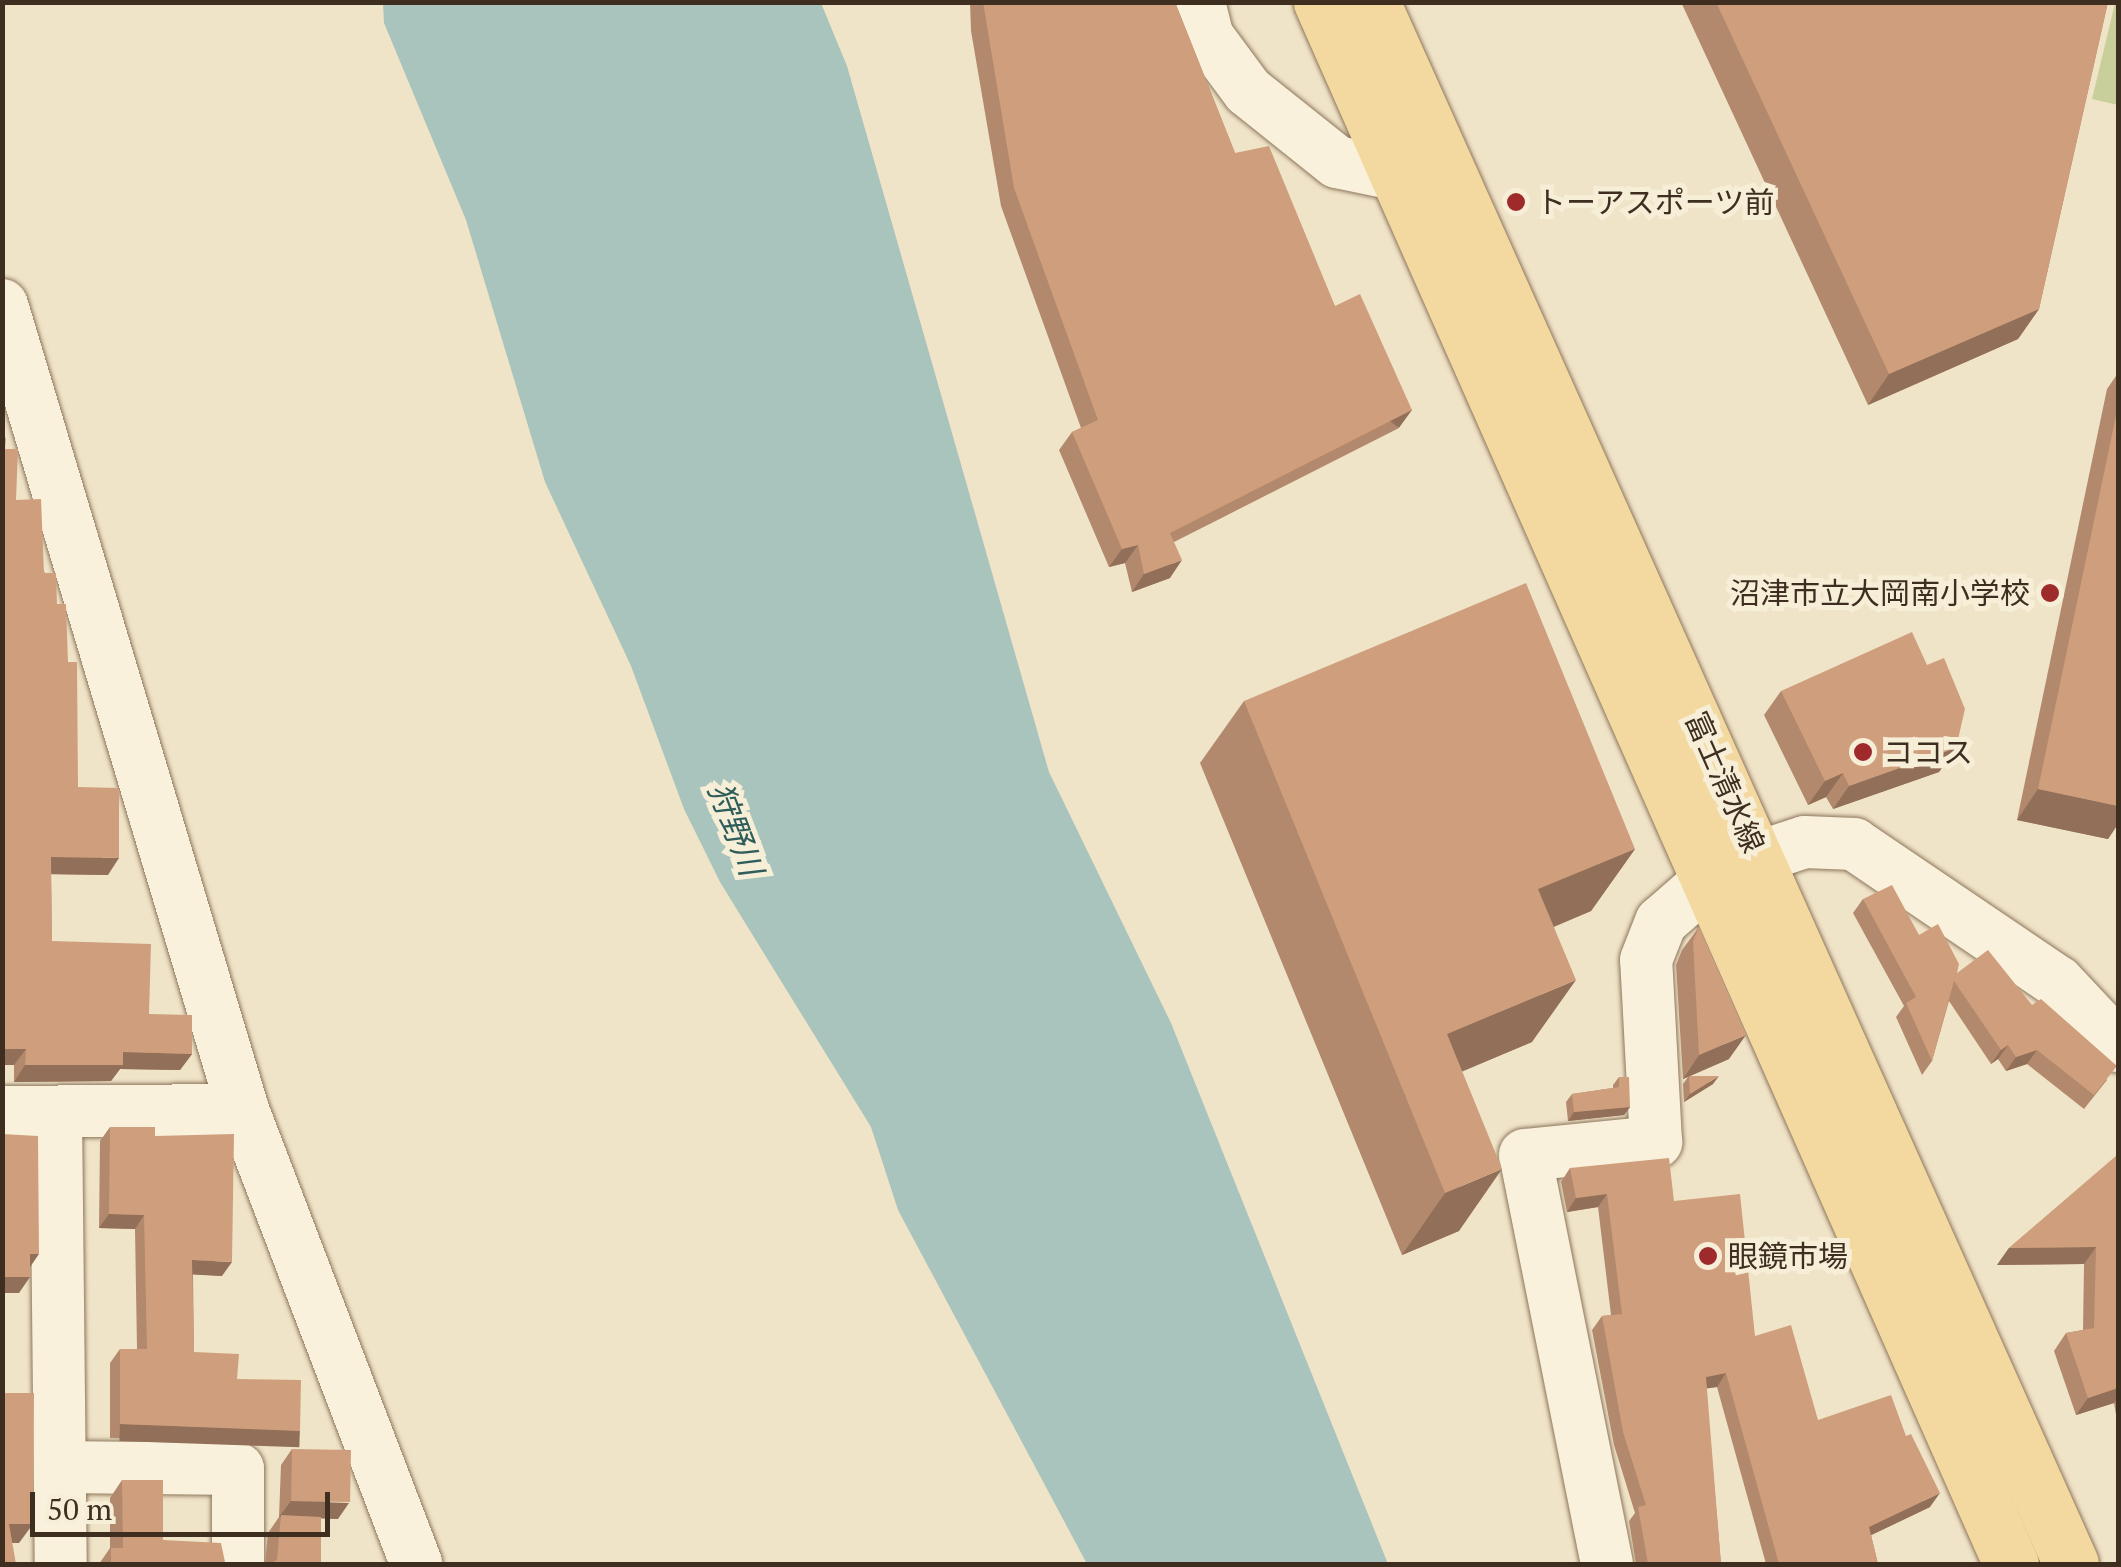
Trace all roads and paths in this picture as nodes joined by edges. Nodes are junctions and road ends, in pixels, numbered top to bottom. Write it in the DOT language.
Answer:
graph roads {
  1 [pos="1199,2"];
  2 [pos="1322,2"];
  3 [pos="1372,2"];
  4 [pos="1395,174"];
  5 [pos="2,305"];
  6 [pos="1759,857"];
  7 [pos="1708,881"];
  8 [pos="2118,1046"];
  9 [pos="242,1110"];
  10 [pos="2,1112"];
  11 [pos="56,1112"];
  12 [pos="60,1468"];
  13 [pos="61,1564"];
  14 [pos="238,1564"];
  15 [pos="416,1564"];
  16 [pos="1607,1564"];
  17 [pos="2010,1564"];
  18 [pos="2071,1564"];
  1 -- 4 [label="street"];
  2 -- 4 [label="main road, 富士清水線"];
  3 -- 6 [label="main road, 富士清水線"];
  4 -- 7 [label="main road, 富士清水線"];
  5 -- 9 [label="street"];
  6 -- 7 [label="street"];
  6 -- 8 [label="street"];
  6 -- 18 [label="main road, 富士清水線"];
  7 -- 16 [label="street"];
  7 -- 17 [label="main road, 富士清水線"];
  9 -- 11 [label="street"];
  9 -- 15 [label="street"];
  10 -- 11 [label="street"];
  11 -- 12 [label="street"];
  12 -- 13 [label="street"];
  12 -- 14 [label="street"];
}
